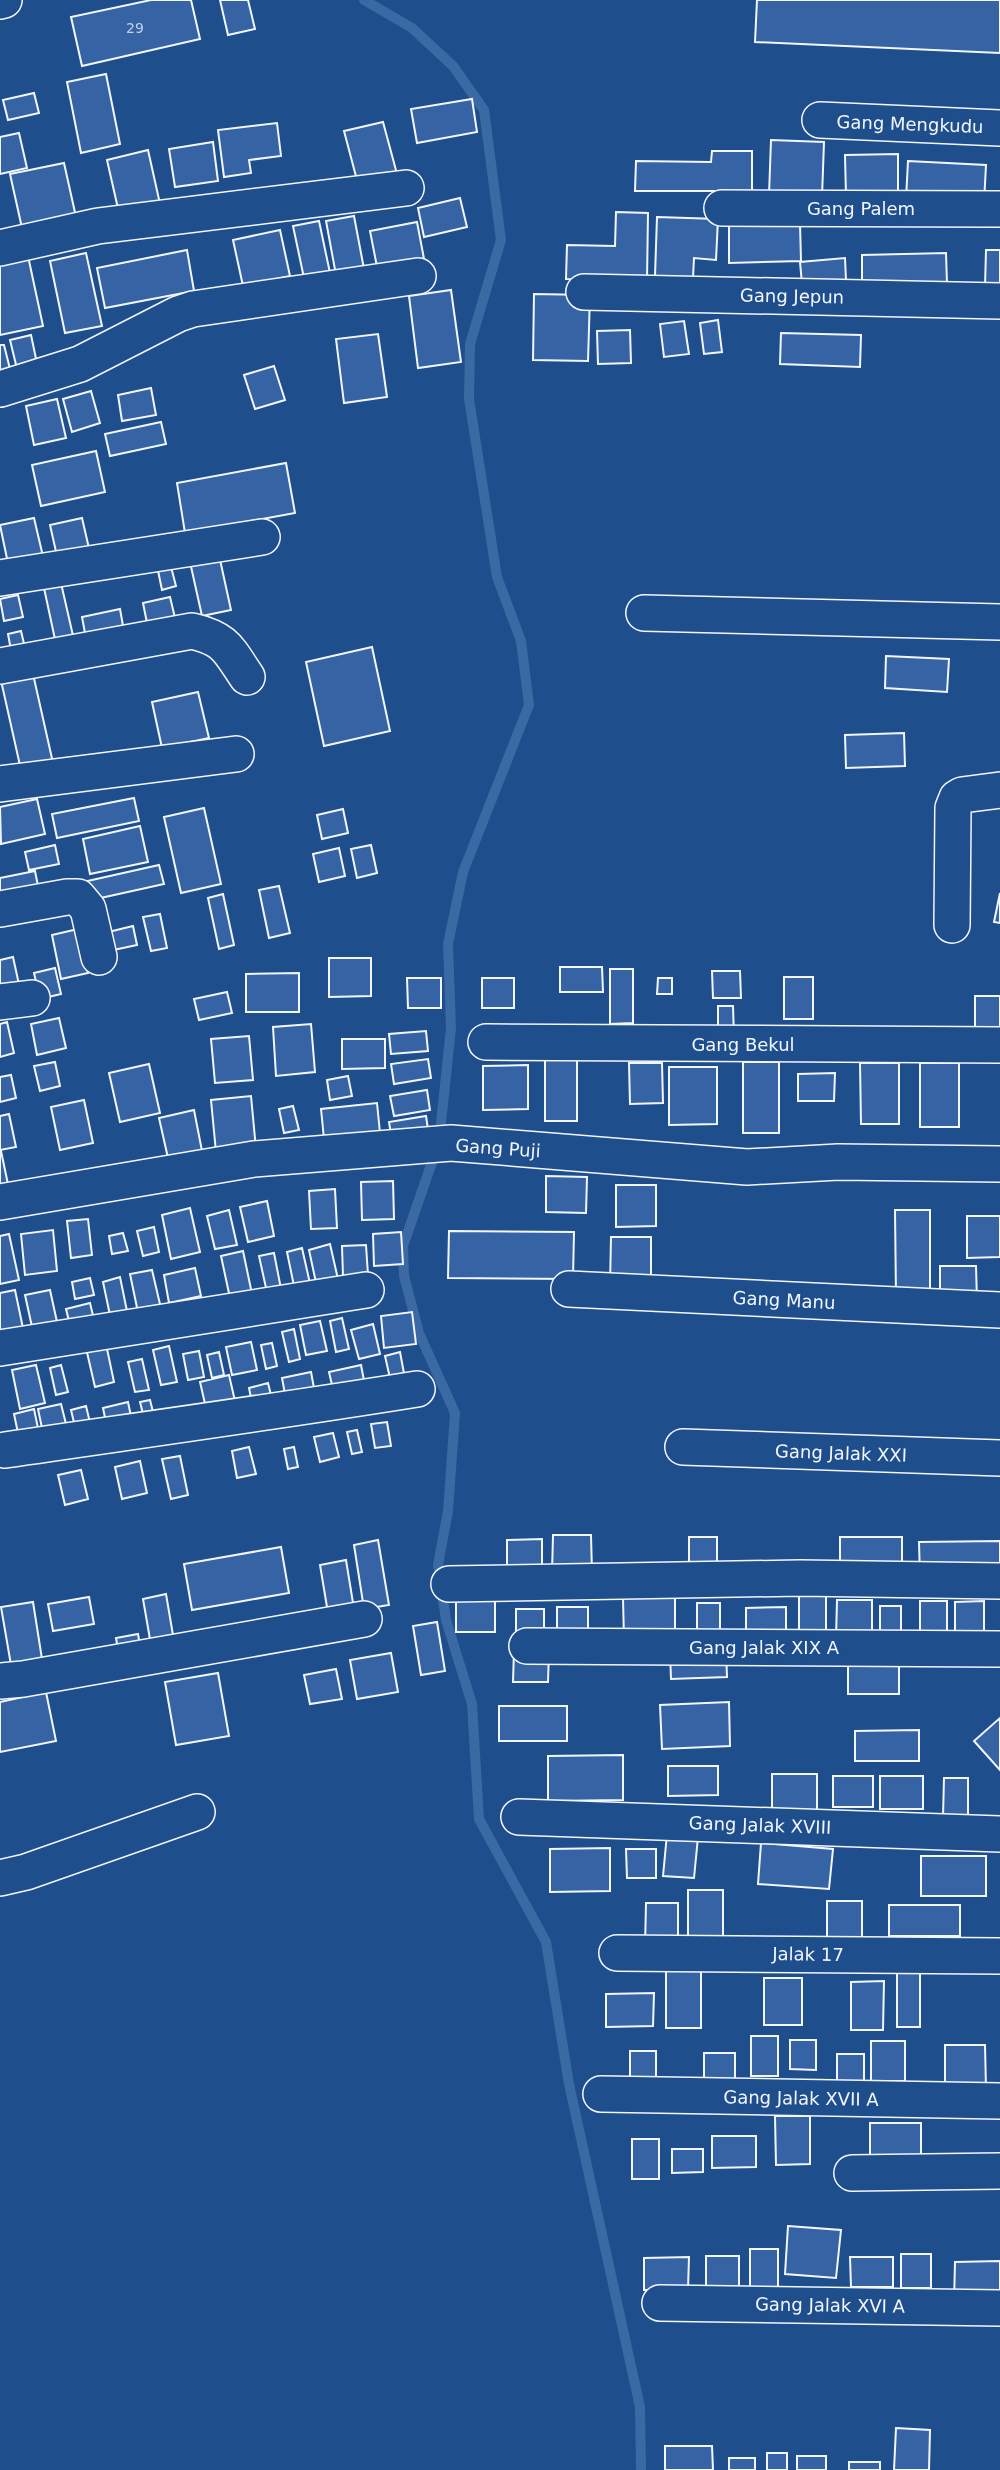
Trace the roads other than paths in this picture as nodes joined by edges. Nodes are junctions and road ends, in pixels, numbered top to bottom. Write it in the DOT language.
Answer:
graph roads {
  1 [pos="820,120"];
  2 [pos="1000,128"];
  3 [pos="406,188"];
  4 [pos="722,208"];
  5 [pos="1000,209"];
  6 [pos="0,248"];
  7 [pos="418,276"];
  8 [pos="584,292"];
  9 [pos="1000,301"];
  10 [pos="0,389"];
  11 [pos="262,537"];
  12 [pos="0,578"];
  13 [pos="644,613"];
  14 [pos="1000,622"];
  15 [pos="0,666"];
  16 [pos="247,677"];
  17 [pos="236,754"];
  18 [pos="0,784"];
  19 [pos="1000,790"];
  20 [pos="0,909"];
  21 [pos="952,925"];
  22 [pos="99,957"];
  23 [pos="486,1042"];
  24 [pos="1000,1045"];
  25 [pos="1000,1164"];
  26 [pos="0,1202"];
  27 [pos="569,1289"];
  28 [pos="366,1290"];
  29 [pos="1000,1310"];
  30 [pos="0,1348"];
  31 [pos="417,1389"];
  32 [pos="682,1447"];
  33 [pos="5,1452"];
  34 [pos="1000,1458"];
  35 [pos="1000,1581"];
  36 [pos="449,1584"];
  37 [pos="364,1619"];
  38 [pos="527,1646"];
  39 [pos="1000,1649"];
  40 [pos="0,1681"];
  41 [pos="197,1812"];
  42 [pos="519,1816"];
  43 [pos="1000,1834"];
  44 [pos="0,1878"];
  45 [pos="617,1953"];
  46 [pos="1000,1956"];
  47 [pos="601,2094"];
  48 [pos="1000,2101"];
  49 [pos="1000,2171"];
  50 [pos="852,2173"];
  51 [pos="660,2302"];
  52 [pos="1000,2308"];
  1 -- 2 [label="street, Gang Mengkudu"];
  3 -- 6 [label="street"];
  4 -- 5 [label="street, Gang Palem"];
  7 -- 10 [label="street"];
  8 -- 9 [label="street, Gang Jepun"];
  11 -- 12 [label="street"];
  13 -- 14 [label="street"];
  15 -- 16 [label="street"];
  17 -- 18 [label="street"];
  19 -- 21 [label="street"];
  20 -- 22 [label="street"];
  23 -- 24 [label="street, Gang Bekul"];
  25 -- 26 [label="street, Gang Puji"];
  27 -- 29 [label="street, Gang Manu"];
  28 -- 30 [label="street"];
  31 -- 33 [label="street"];
  32 -- 34 [label="street, Gang Jalak XXI"];
  35 -- 36 [label="street"];
  37 -- 40 [label="street"];
  38 -- 39 [label="street, Gang Jalak XIX A"];
  41 -- 44 [label="street"];
  42 -- 43 [label="street, Gang Jalak XVIII"];
  45 -- 46 [label="street, Jalak 17"];
  47 -- 48 [label="street, Gang Jalak XVII A"];
  49 -- 50 [label="street"];
  51 -- 52 [label="street, Gang Jalak XVI A"];
}
